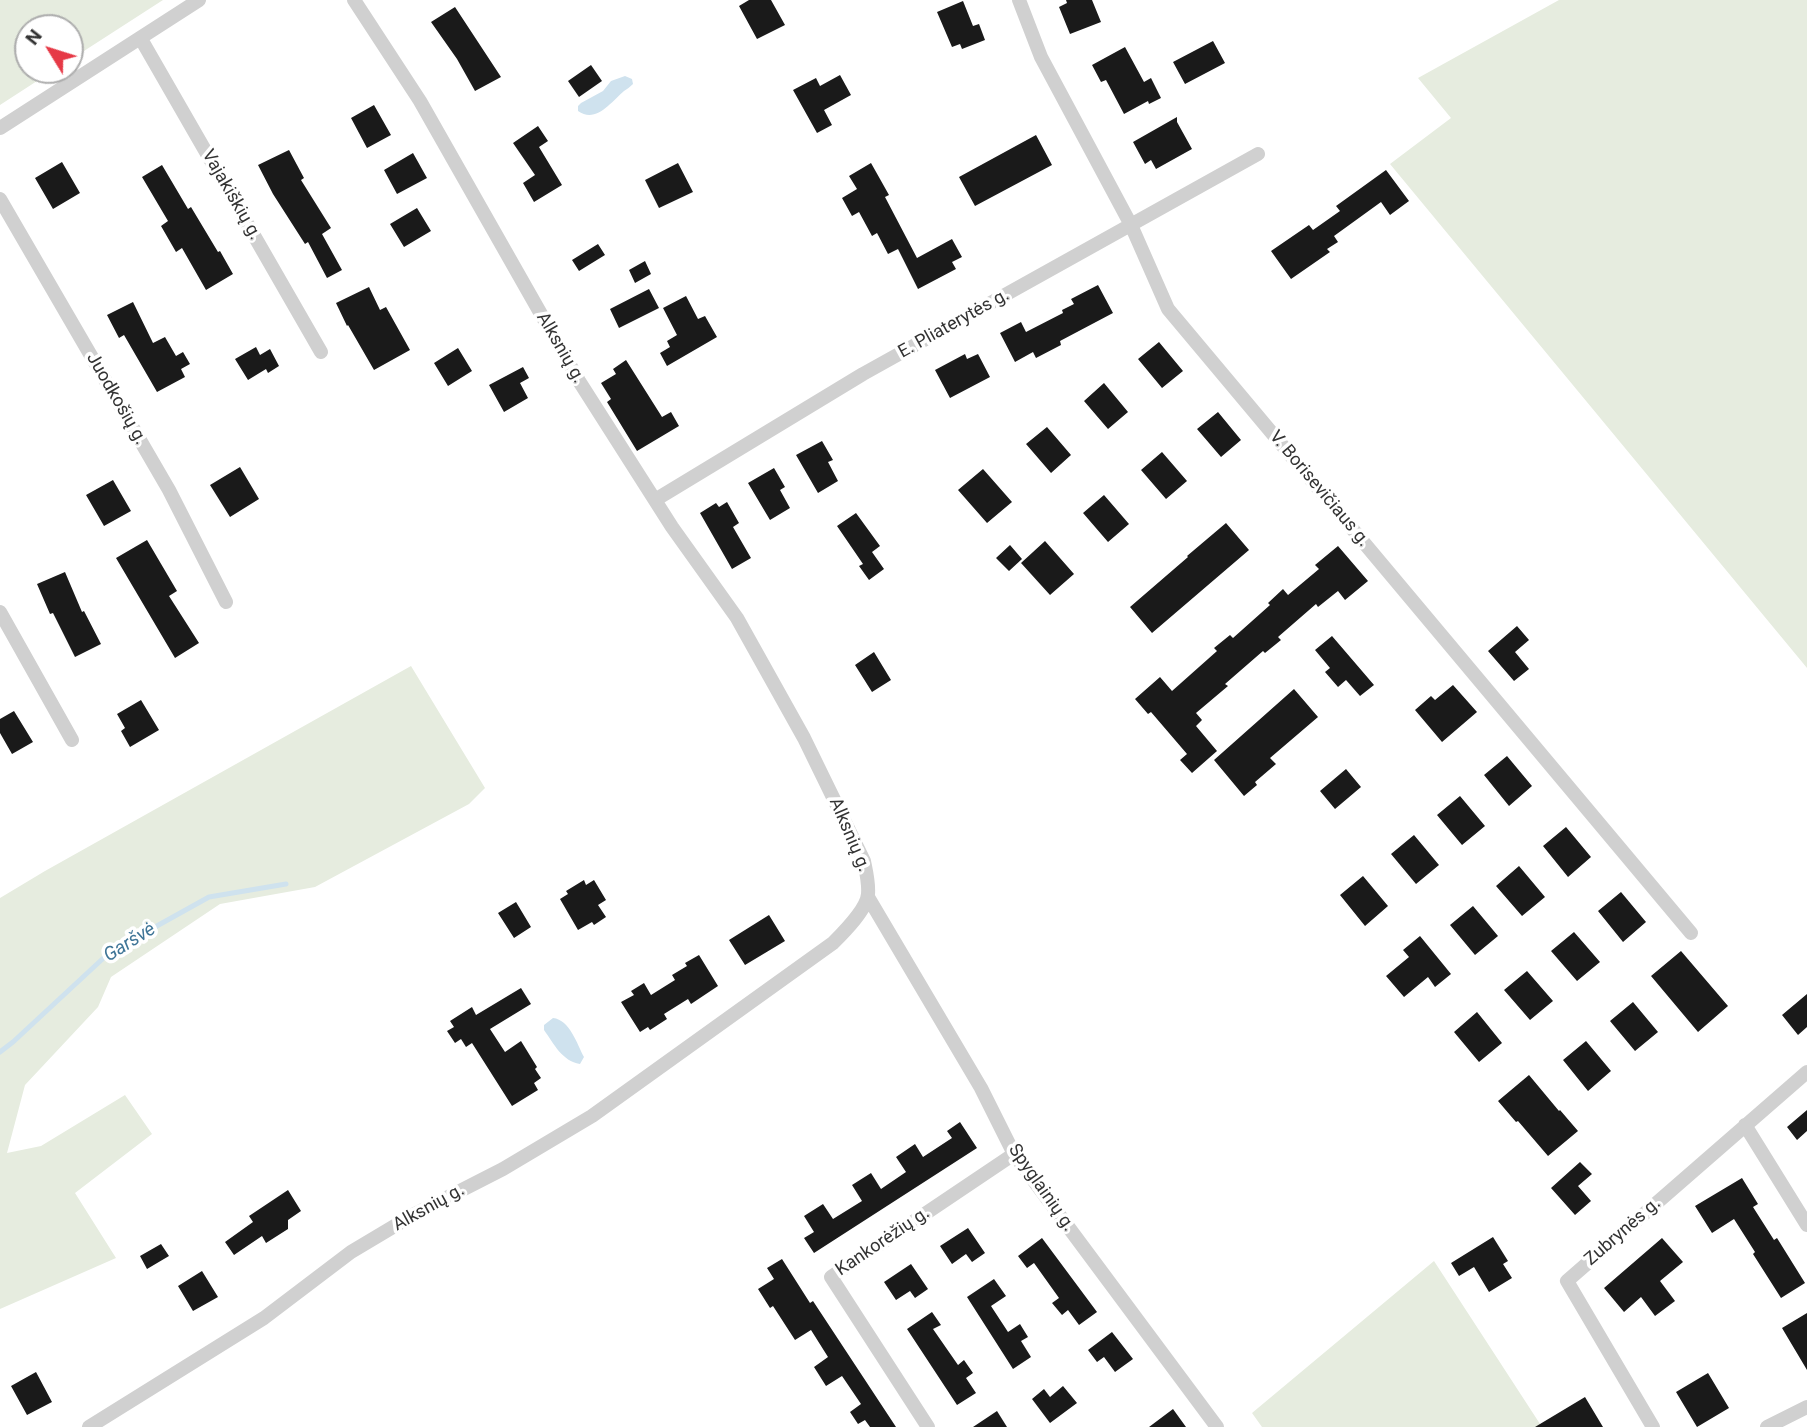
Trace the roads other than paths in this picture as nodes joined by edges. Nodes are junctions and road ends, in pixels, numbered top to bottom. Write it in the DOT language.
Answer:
graph roads {
  1 [pos="199,0"];
  2 [pos="354,0"];
  3 [pos="1019,0"];
  4 [pos="141,38"];
  5 [pos="0,128"];
  6 [pos="1258,154"];
  7 [pos="0,200"];
  8 [pos="1131,225"];
  9 [pos="321,352"];
  10 [pos="655,500"];
  11 [pos="226,602"];
  12 [pos="0,612"];
  13 [pos="72,740"];
  14 [pos="868,897"];
  15 [pos="1691,933"];
  16 [pos="1807,1072"];
  17 [pos="1745,1125"];
  18 [pos="1014,1154"];
  19 [pos="1807,1225"];
  20 [pos="1807,1407"];
  21 [pos="89,1427"];
  22 [pos="928,1427"];
  23 [pos="1217,1427"];
  24 [pos="1653,1427"];
  25 [pos="1767,1427"];
  1 -- 4 [label="street"];
  2 -- 10 [label="street, Alksnių g."];
  3 -- 8 [label="street, V. Borisevičiaus g."];
  4 -- 5 [label="street"];
  4 -- 9 [label="street, Vajakiškių g."];
  6 -- 8 [label="street, E. Pliaterytės g."];
  7 -- 11 [label="street, Juodkošių g."];
  8 -- 10 [label="street, E. Pliaterytės g."];
  8 -- 15 [label="street, V. Borisevičiaus g."];
  10 -- 14 [label="street, Alksnių g."];
  12 -- 13 [label="street"];
  14 -- 18 [label="street, Spyglainių g."];
  14 -- 21 [label="street, Alksnių g."];
  16 -- 17 [label="street, Zubrynės g."];
  17 -- 19 [label="street"];
  17 -- 24 [label="street, Zubrynės g."];
  18 -- 22 [label="street, Kankorėžių g."];
  18 -- 23 [label="street, Spyglainių g."];
  20 -- 25 [label="street"];
}
